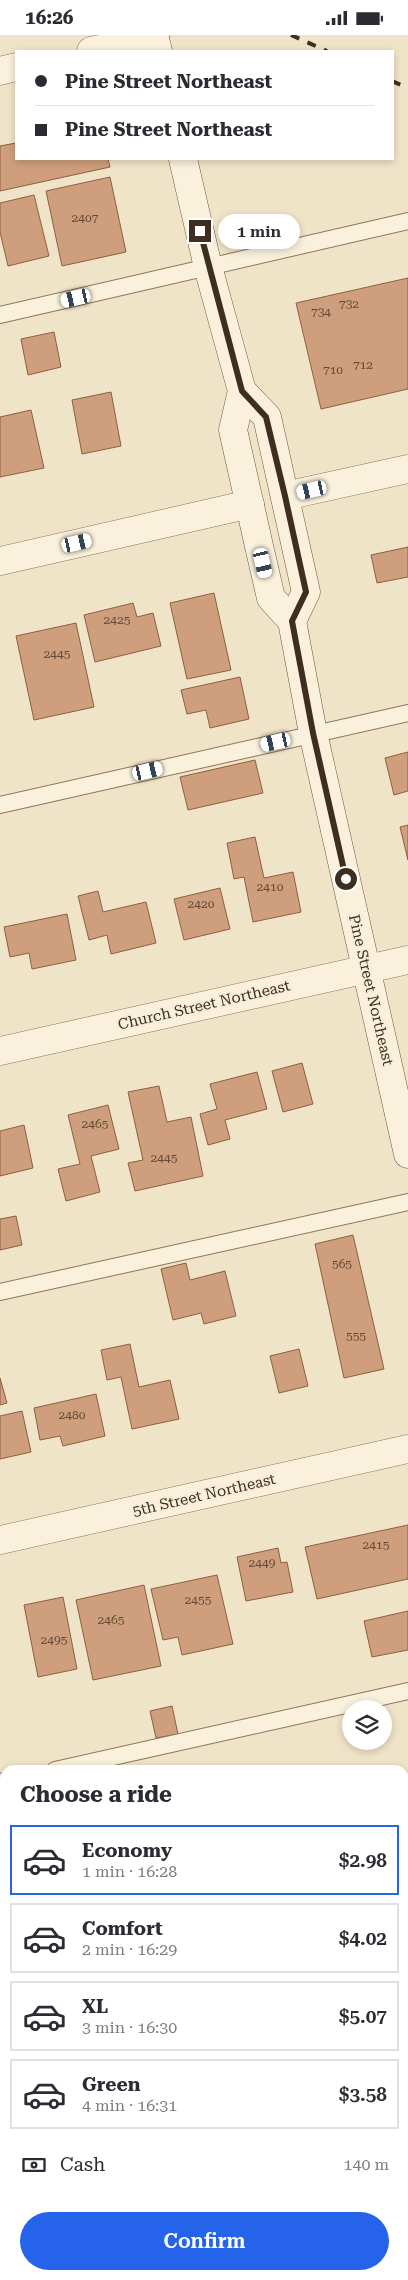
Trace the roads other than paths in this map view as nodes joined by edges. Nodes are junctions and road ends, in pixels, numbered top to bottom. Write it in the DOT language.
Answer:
graph roads {
  1 [pos="156,41"];
  2 [pos="98,50"];
  3 [pos="15,67"];
  4 [pos="0,71"];
  5 [pos="183,160"];
  6 [pos="408,221"];
  7 [pos="208,267"];
  8 [pos="0,315"];
  9 [pos="242,391"];
  10 [pos="408,469"];
  11 [pos="285,496"];
  12 [pos="250,504"];
  13 [pos="0,561"];
  14 [pos="292,621"];
  15 [pos="408,713"];
  16 [pos="313,733"];
  17 [pos="0,805"];
  18 [pos="408,960"];
  19 [pos="366,969"];
  20 [pos="0,1051"];
  21 [pos="408,1155"];
  22 [pos="408,1202"];
  23 [pos="0,1292"];
  24 [pos="408,1449"];
  25 [pos="0,1540"];
  26 [pos="408,1691"];
  27 [pos="77,1765"];
  1 -- 2 [label="street"];
  3 -- 4 [label="street"];
  5 -- 7 [label="street"];
  6 -- 7 [label="lane"];
  7 -- 8 [label="lane"];
  7 -- 9 [label="street"];
  9 -- 11 [label="street"];
  9 -- 12 [label="street"];
  10 -- 11 [label="street"];
  11 -- 14 [label="street"];
  12 -- 13 [label="street"];
  12 -- 14 [label="street"];
  14 -- 16 [label="street, Pine Street Northeast"];
  15 -- 16 [label="lane"];
  16 -- 17 [label="lane"];
  16 -- 19 [label="street, Pine Street Northeast"];
  18 -- 19 [label="street, Church Street Northeast"];
  19 -- 20 [label="street, Church Street Northeast"];
  19 -- 21 [label="street, Pine Street Northeast"];
  22 -- 23 [label="lane"];
  24 -- 25 [label="street, 5th Street Northeast"];
  26 -- 27 [label="lane"];
}
